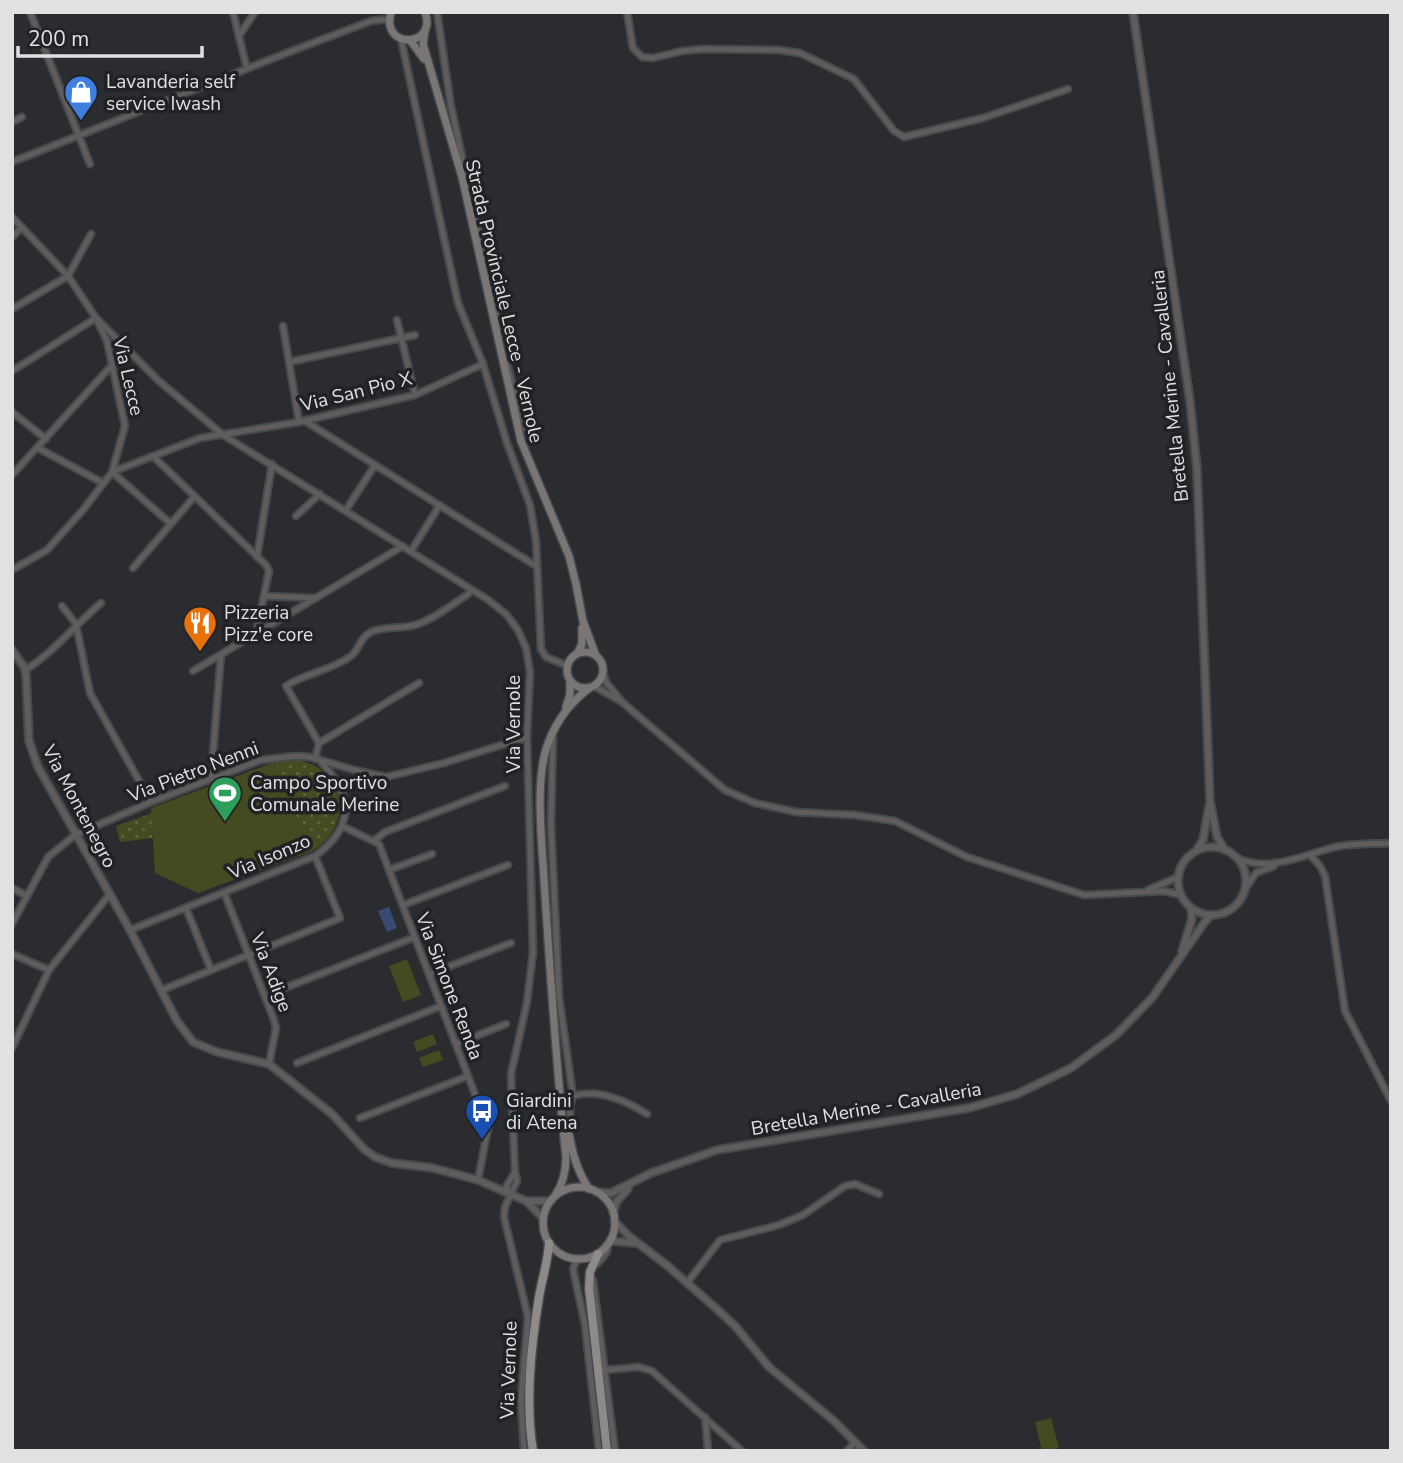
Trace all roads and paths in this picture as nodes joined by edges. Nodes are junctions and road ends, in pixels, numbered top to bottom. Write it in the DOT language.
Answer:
graph roads {
  1 [pos="30,12"];
  2 [pos="233,12"];
  3 [pos="255,12"];
  4 [pos="425,12"];
  5 [pos="438,12"];
  6 [pos="627,12"];
  7 [pos="1133,12"];
  8 [pos="390,15"];
  9 [pos="371,21"];
  10 [pos="390,28"];
  11 [pos="426,29"];
  12 [pos="441,30"];
  13 [pos="239,36"];
  14 [pos="401,39"];
  15 [pos="410,40"];
  16 [pos="429,65"];
  17 [pos="247,69"];
  18 [pos="1068,89"];
  19 [pos="22,117"];
  20 [pos="12,122"];
  21 [pos="80,135"];
  22 [pos="12,162"];
  23 [pos="90,164"];
  24 [pos="12,217"];
  25 [pos="22,227"];
  26 [pos="90,234"];
  27 [pos="12,237"];
  28 [pos="68,276"];
  29 [pos="12,309"];
  30 [pos="96,317"];
  31 [pos="397,320"];
  32 [pos="283,326"];
  33 [pos="415,335"];
  34 [pos="401,338"];
  35 [pos="289,362"];
  36 [pos="483,364"];
  37 [pos="112,365"];
  38 [pos="12,372"];
  39 [pos="415,395"];
  40 [pos="12,412"];
  41 [pos="302,421"];
  42 [pos="221,433"];
  43 [pos="528,435"];
  44 [pos="46,439"];
  45 [pos="38,448"];
  46 [pos="154,457"];
  47 [pos="272,464"];
  48 [pos="375,465"];
  49 [pos="112,472"];
  50 [pos="12,475"];
  51 [pos="103,483"];
  52 [pos="320,494"];
  53 [pos="194,497"];
  54 [pos="440,505"];
  55 [pos="346,510"];
  56 [pos="296,516"];
  57 [pos="171,524"];
  58 [pos="403,546"];
  59 [pos="411,551"];
  60 [pos="257,557"];
  61 [pos="537,566"];
  62 [pos="133,568"];
  63 [pos="12,570"];
  64 [pos="471,590"];
  65 [pos="264,596"];
  66 [pos="316,598"];
  67 [pos="101,603"];
  68 [pos="62,606"];
  69 [pos="583,621"];
  70 [pos="76,624"];
  71 [pos="256,634"];
  72 [pos="12,650"];
  73 [pos="221,654"];
  74 [pos="577,654"];
  75 [pos="596,656"];
  76 [pos="568,666"];
  77 [pos="25,670"];
  78 [pos="192,671"];
  79 [pos="603,671"];
  80 [pos="570,680"];
  81 [pos="419,683"];
  82 [pos="592,686"];
  83 [pos="622,702"];
  84 [pos="565,712"];
  85 [pos="554,732"];
  86 [pos="527,737"];
  87 [pos="319,743"];
  88 [pos="318,760"];
  89 [pos="211,779"];
  90 [pos="505,786"];
  91 [pos="1210,801"];
  92 [pos="151,802"];
  93 [pos="342,826"];
  94 [pos="75,835"];
  95 [pos="375,840"];
  96 [pos="1391,843"];
  97 [pos="1225,850"];
  98 [pos="1196,851"];
  99 [pos="432,854"];
  100 [pos="315,856"];
  101 [pos="1311,856"];
  102 [pos="1237,858"];
  103 [pos="1280,863"];
  104 [pos="508,864"];
  105 [pos="389,870"];
  106 [pos="1178,877"];
  107 [pos="12,888"];
  108 [pos="1245,889"];
  109 [pos="1145,891"];
  110 [pos="223,892"];
  111 [pos="109,895"];
  112 [pos="1181,895"];
  113 [pos="27,896"];
  114 [pos="402,905"];
  115 [pos="186,908"];
  116 [pos="1191,908"];
  117 [pos="1211,915"];
  118 [pos="12,924"];
  119 [pos="130,930"];
  120 [pos="415,937"];
  121 [pos="511,943"];
  122 [pos="12,954"];
  123 [pos="248,955"];
  124 [pos="1181,956"];
  125 [pos="49,970"];
  126 [pos="211,970"];
  127 [pos="429,974"];
  128 [pos="282,989"];
  129 [pos="162,990"];
  130 [pos="441,1006"];
  131 [pos="506,1024"];
  132 [pos="456,1044"];
  133 [pos="12,1048"];
  134 [pos="297,1063"];
  135 [pos="269,1064"];
  136 [pos="468,1076"];
  137 [pos="571,1080"];
  138 [pos="560,1083"];
  139 [pos="582,1093"];
  140 [pos="573,1096"];
  141 [pos="1391,1101"];
  142 [pos="647,1114"];
  143 [pos="360,1118"];
  144 [pos="570,1138"];
  145 [pos="515,1172"];
  146 [pos="478,1180"];
  147 [pos="509,1181"];
  148 [pos="635,1183"];
  149 [pos="493,1186"];
  150 [pos="593,1190"];
  151 [pos="510,1194"];
  152 [pos="879,1194"];
  153 [pos="553,1199"];
  154 [pos="526,1201"];
  155 [pos="614,1217"];
  156 [pos="543,1218"];
  157 [pos="609,1242"];
  158 [pos="549,1243"];
  159 [pos="640,1245"];
  160 [pos="598,1254"];
  161 [pos="577,1259"];
  162 [pos="687,1283"];
  163 [pos="604,1370"];
  164 [pos="705,1417"];
  165 [pos="855,1442"];
  166 [pos="524,1451"];
  167 [pos="533,1451"];
  168 [pos="599,1451"];
  169 [pos="607,1451"];
  170 [pos="615,1451"];
  171 [pos="708,1451"];
  172 [pos="742,1451"];
  173 [pos="847,1451"];
  174 [pos="864,1451"];
  1 -- 21 [label="street"];
  2 -- 13 [label="street"];
  3 -- 13 [label="street"];
  4 -- 11 [label="main road, Strada Provinciale Lecce - Vernole"];
  5 -- 12 [label="street"];
  6 -- 18 [label="street"];
  7 -- 91 [label="street, Bretella Merine - Cavalleria"];
  8 -- 9 [label="street"];
  8 -- 10 [label="main road"];
  9 -- 10 [label="street"];
  9 -- 17 [label="street"];
  10 -- 14 [label="main road"];
  11 -- 12 [label="street"];
  11 -- 15 [label="main road"];
  11 -- 16 [label="main road, Strada Provinciale Lecce - Vernole"];
  12 -- 43 [label="street"];
  13 -- 17 [label="street"];
  14 -- 15 [label="main road"];
  14 -- 36 [label="street"];
  15 -- 16 [label="main road, Strada Provinciale Lecce - Vernole"];
  16 -- 69 [label="main road, Strada Provinciale Lecce - Vernole"];
  17 -- 21 [label="street"];
  19 -- 20 [label="street"];
  21 -- 22 [label="street"];
  21 -- 23 [label="street"];
  24 -- 25 [label="street, Via Lecce"];
  25 -- 27 [label="street"];
  25 -- 28 [label="street, Via Lecce"];
  26 -- 28 [label="street"];
  28 -- 29 [label="street"];
  28 -- 30 [label="street, Via Lecce"];
  30 -- 37 [label="street, Via Lecce"];
  30 -- 38 [label="street"];
  30 -- 42 [label="street, Via Vernole"];
  31 -- 34 [label="street"];
  32 -- 35 [label="street"];
  33 -- 34 [label="street"];
  34 -- 35 [label="street"];
  34 -- 39 [label="street"];
  35 -- 41 [label="street"];
  36 -- 39 [label="street, Via San Pio X"];
  36 -- 61 [label="street"];
  37 -- 44 [label="street"];
  37 -- 49 [label="street, Via Lecce"];
  39 -- 41 [label="street, Via San Pio X"];
  40 -- 44 [label="street"];
  41 -- 42 [label="street, Via San Pio X"];
  41 -- 48 [label="street"];
  42 -- 46 [label="street"];
  42 -- 47 [label="street, Via Vernole"];
  44 -- 45 [label="street"];
  45 -- 50 [label="street"];
  45 -- 51 [label="street"];
  46 -- 49 [label="street"];
  46 -- 53 [label="street"];
  47 -- 52 [label="street, Via Vernole"];
  47 -- 60 [label="street"];
  48 -- 54 [label="street"];
  48 -- 55 [label="street"];
  49 -- 51 [label="street, Via Lecce"];
  49 -- 57 [label="street"];
  51 -- 63 [label="street, Via Lecce"];
  52 -- 55 [label="street, Via Vernole"];
  52 -- 56 [label="street"];
  53 -- 57 [label="street"];
  53 -- 60 [label="street"];
  54 -- 59 [label="street"];
  54 -- 61 [label="street"];
  55 -- 58 [label="street, Via Vernole"];
  57 -- 62 [label="street"];
  58 -- 59 [label="street, Via Vernole"];
  58 -- 66 [label="street"];
  59 -- 64 [label="street, Via Vernole"];
  60 -- 65 [label="street"];
  61 -- 76 [label="street"];
  64 -- 86 [label="street, Via Vernole"];
  64 -- 87 [label="street"];
  65 -- 66 [label="street"];
  65 -- 71 [label="street"];
  66 -- 71 [label="street"];
  67 -- 70 [label="street"];
  68 -- 70 [label="street"];
  69 -- 74 [label="main road, Strada Provinciale Lecce - Vernole"];
  69 -- 75 [label="main road, Strada Provinciale Lecce - Vernole"];
  70 -- 77 [label="street"];
  70 -- 92 [label="street"];
  71 -- 73 [label="street"];
  72 -- 77 [label="street, Via Montenegro"];
  73 -- 78 [label="street"];
  73 -- 89 [label="street"];
  74 -- 75 [label="main road"];
  74 -- 76 [label="main road, Strada Provinciale Lecce - Vernole"];
  75 -- 79 [label="main road, Strada Provinciale Lecce - Vernole"];
  76 -- 80 [label="main road"];
  77 -- 94 [label="street, Via Montenegro"];
  79 -- 82 [label="main road"];
  79 -- 83 [label="street"];
  80 -- 82 [label="main road"];
  80 -- 84 [label="main road"];
  81 -- 87 [label="street"];
  82 -- 83 [label="street"];
  82 -- 84 [label="main road"];
  83 -- 109 [label="street"];
  84 -- 85 [label="main road"];
  85 -- 137 [label="street"];
  85 -- 138 [label="main road"];
  86 -- 88 [label="street, Via Pietro Nenni"];
  86 -- 145 [label="street, Via Vernole"];
  87 -- 88 [label="street"];
  88 -- 89 [label="street, Via Pietro Nenni"];
  88 -- 93 [label="street"];
  89 -- 92 [label="street, Via Pietro Nenni"];
  90 -- 95 [label="street"];
  91 -- 97 [label="street, Bretella Merine - Cavalleria"];
  91 -- 98 [label="street, Bretella Merine - Cavalleria"];
  92 -- 94 [label="street, Via Pietro Nenni"];
  93 -- 95 [label="street"];
  93 -- 100 [label="street, Via Isonzo"];
  94 -- 111 [label="street, Via Montenegro"];
  94 -- 113 [label="street, Via Pietro Nenni"];
  95 -- 105 [label="street, Via Simone Renda"];
  96 -- 101 [label="street"];
  97 -- 98 [label="street"];
  97 -- 102 [label="street"];
  98 -- 106 [label="street"];
  99 -- 105 [label="street"];
  100 -- 110 [label="street, Via Isonzo"];
  100 -- 123 [label="street"];
  101 -- 103 [label="street"];
  101 -- 141 [label="street"];
  102 -- 103 [label="street"];
  102 -- 108 [label="street"];
  103 -- 108 [label="street"];
  104 -- 114 [label="street"];
  105 -- 114 [label="street, Via Simone Renda"];
  106 -- 109 [label="street"];
  106 -- 112 [label="street"];
  107 -- 113 [label="street"];
  108 -- 117 [label="street"];
  109 -- 112 [label="street"];
  110 -- 115 [label="street, Via Isonzo"];
  110 -- 123 [label="street, Via Adige"];
  111 -- 119 [label="street, Via Montenegro"];
  111 -- 125 [label="street"];
  112 -- 116 [label="street"];
  113 -- 118 [label="street, Via Pietro Nenni"];
  114 -- 120 [label="street, Via Simone Renda"];
  115 -- 119 [label="street, Via Isonzo"];
  115 -- 126 [label="street"];
  116 -- 117 [label="street"];
  116 -- 124 [label="street, Bretella Merine - Cavalleria"];
  117 -- 124 [label="street, Bretella Merine - Cavalleria"];
  119 -- 129 [label="street, Via Montenegro"];
  120 -- 127 [label="street, Via Simone Renda"];
  120 -- 128 [label="street"];
  121 -- 127 [label="street"];
  122 -- 125 [label="street"];
  123 -- 126 [label="street"];
  123 -- 135 [label="street, Via Adige"];
  124 -- 148 [label="street, Bretella Merine - Cavalleria"];
  125 -- 133 [label="street"];
  126 -- 129 [label="street"];
  127 -- 130 [label="street, Via Simone Renda"];
  129 -- 135 [label="street, Via Montenegro"];
  130 -- 132 [label="street, Via Simone Renda"];
  130 -- 134 [label="street"];
  131 -- 132 [label="street"];
  132 -- 136 [label="street, Via Simone Renda"];
  135 -- 146 [label="street"];
  136 -- 143 [label="street"];
  136 -- 146 [label="street, Via Simone Renda"];
  137 -- 139 [label="street"];
  137 -- 140 [label="street"];
  138 -- 144 [label="main road"];
  138 -- 153 [label="main road"];
  139 -- 140 [label="street"];
  139 -- 142 [label="street"];
  140 -- 144 [label="street"];
  144 -- 150 [label="main road"];
  145 -- 147 [label="street"];
  145 -- 151 [label="street, Via Vernole"];
  146 -- 149 [label="street"];
  147 -- 149 [label="street"];
  147 -- 151 [label="street, Via Vernole"];
  148 -- 150 [label="street, Bretella Merine - Cavalleria"];
  148 -- 155 [label="street, Bretella Merine - Cavalleria"];
  149 -- 151 [label="street"];
  150 -- 153 [label="main road"];
  150 -- 155 [label="main road"];
  151 -- 154 [label="street"];
  151 -- 166 [label="street, Via Vernole"];
  152 -- 162 [label="street"];
  153 -- 154 [label="street"];
  153 -- 156 [label="main road"];
  154 -- 156 [label="street"];
  155 -- 157 [label="main road"];
  155 -- 159 [label="street"];
  156 -- 158 [label="main road"];
  157 -- 159 [label="street"];
  157 -- 160 [label="main road"];
  157 -- 163 [label="street"];
  158 -- 161 [label="main road"];
  158 -- 167 [label="main road"];
  159 -- 162 [label="street"];
  160 -- 161 [label="main road"];
  160 -- 169 [label="main road"];
  161 -- 168 [label="street"];
  162 -- 165 [label="street"];
  163 -- 164 [label="street"];
  163 -- 170 [label="street"];
  164 -- 171 [label="street"];
  164 -- 172 [label="street"];
  165 -- 173 [label="street"];
  165 -- 174 [label="street"];
}
